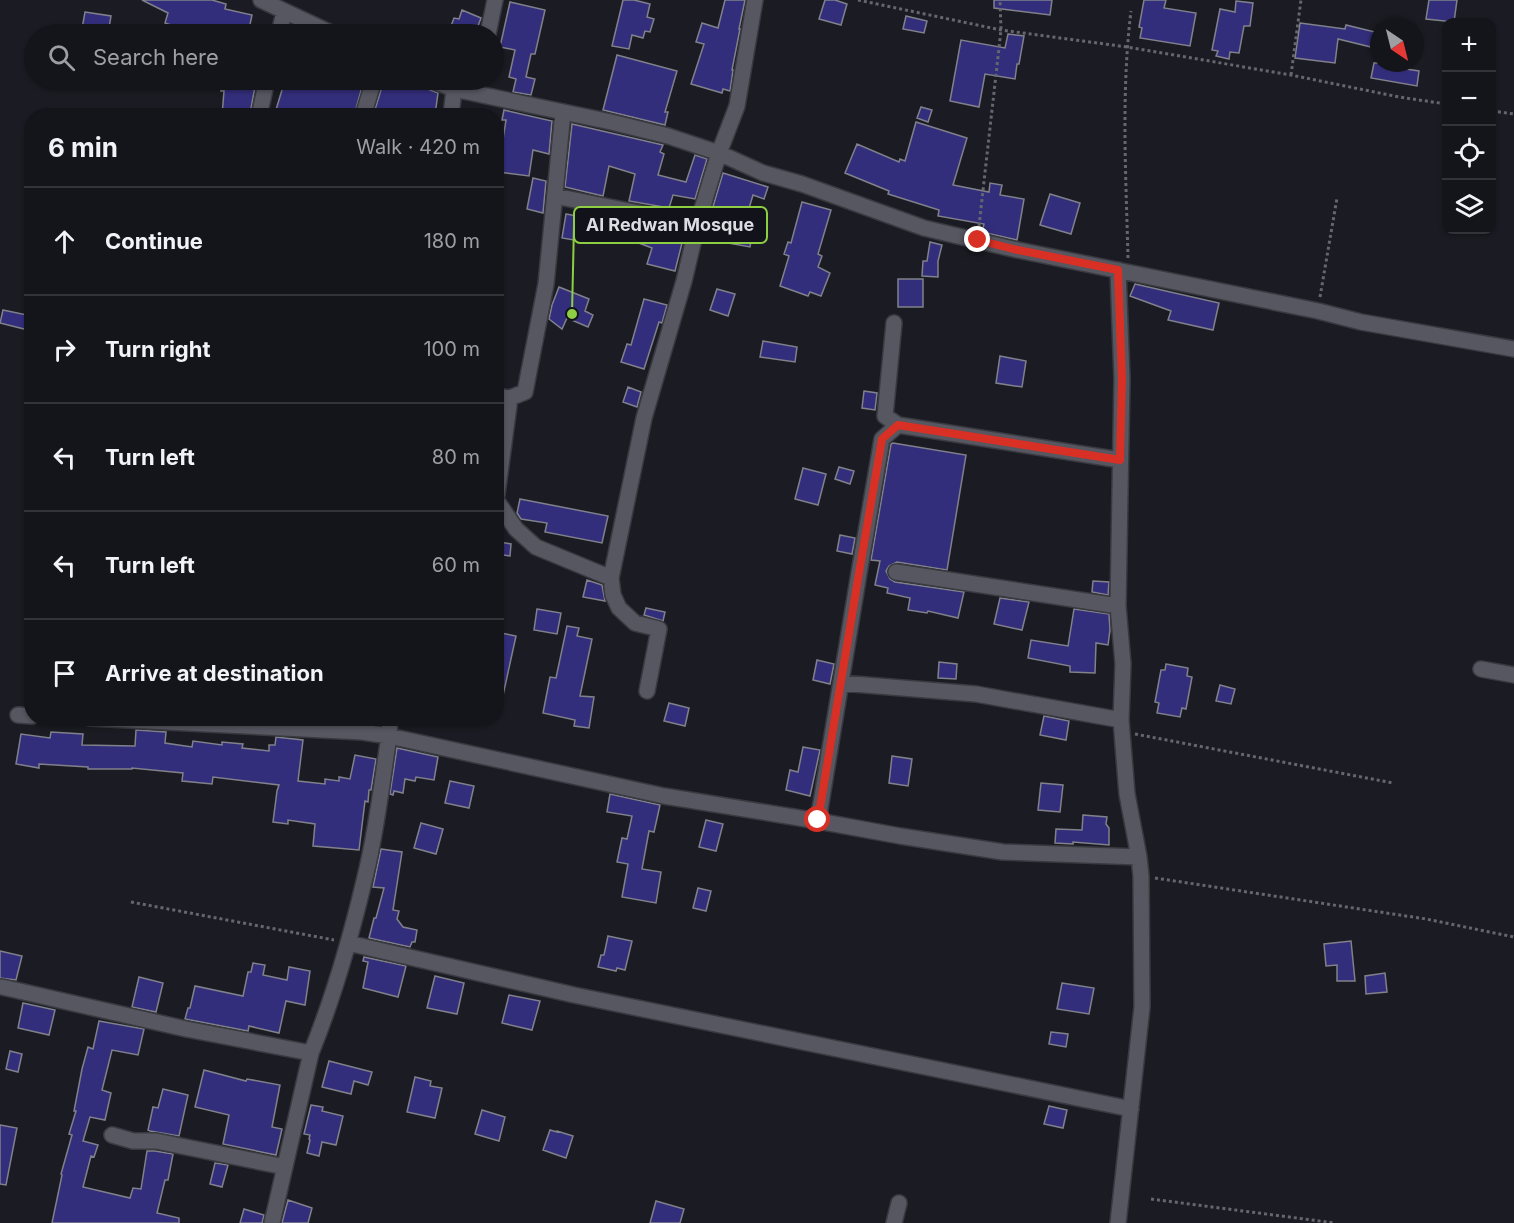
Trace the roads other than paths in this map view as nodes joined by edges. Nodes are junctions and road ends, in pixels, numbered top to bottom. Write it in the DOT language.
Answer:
graph roads {
  1 [pos="261,0"];
  2 [pos="495,0"];
  3 [pos="755,0"];
  4 [pos="284,12"];
  5 [pos="281,24"];
  6 [pos="311,24"];
  7 [pos="490,24"];
  8 [pos="265,90"];
  9 [pos="371,90"];
  10 [pos="454,90"];
  11 [pos="488,90"];
  12 [pos="261,108"];
  13 [pos="365,108"];
  14 [pos="452,108"];
  15 [pos="563,112"];
  16 [pos="719,153"];
  17 [pos="555,196"];
  18 [pos="698,222"];
  19 [pos="1123,271"];
  20 [pos="894,323"];
  21 [pos="1514,349"];
  22 [pos="504,397"];
  23 [pos="898,425"];
  24 [pos="1120,460"];
  25 [pos="504,512"];
  26 [pos="896,572"];
  27 [pos="611,578"];
  28 [pos="1118,606"];
  29 [pos="1481,669"];
  30 [pos="1514,675"];
  31 [pos="841,683"];
  32 [pos="647,691"];
  33 [pos="245,726"];
  34 [pos="390,726"];
  35 [pos="1122,726"];
  36 [pos="389,736"];
  37 [pos="818,820"];
  38 [pos="1139,857"];
  39 [pos="348,943"];
  40 [pos="2,987"];
  41 [pos="311,1053"];
  42 [pos="1131,1109"];
  43 [pos="112,1135"];
  44 [pos="285,1167"];
  45 [pos="899,1203"];
  46 [pos="272,1223"];
  47 [pos="894,1223"];
  48 [pos="1118,1223"];
  1 -- 4 [label="street"];
  2 -- 7 [label="street"];
  3 -- 16 [label="street"];
  4 -- 5 [label="street"];
  4 -- 6 [label="street"];
  8 -- 12 [label="street"];
  9 -- 13 [label="street"];
  10 -- 14 [label="street"];
  11 -- 15 [label="street"];
  15 -- 16 [label="street"];
  15 -- 17 [label="street"];
  16 -- 18 [label="street"];
  16 -- 19 [label="street"];
  17 -- 18 [label="street"];
  17 -- 22 [label="street"];
  18 -- 27 [label="street"];
  19 -- 21 [label="street"];
  19 -- 24 [label="street"];
  20 -- 23 [label="street"];
  23 -- 24 [label="street"];
  23 -- 31 [label="street"];
  24 -- 28 [label="street"];
  25 -- 27 [label="street"];
  26 -- 28 [label="street"];
  27 -- 32 [label="street"];
  28 -- 35 [label="street"];
  29 -- 30 [label="street"];
  31 -- 35 [label="street"];
  31 -- 37 [label="street"];
  33 -- 36 [label="street"];
  34 -- 36 [label="street"];
  35 -- 38 [label="street"];
  36 -- 37 [label="street"];
  36 -- 39 [label="street"];
  37 -- 38 [label="street"];
  38 -- 42 [label="street"];
  39 -- 41 [label="street"];
  39 -- 42 [label="street"];
  40 -- 41 [label="street"];
  41 -- 44 [label="street"];
  42 -- 48 [label="street"];
  43 -- 44 [label="street"];
  44 -- 46 [label="street"];
  45 -- 47 [label="street"];
}
